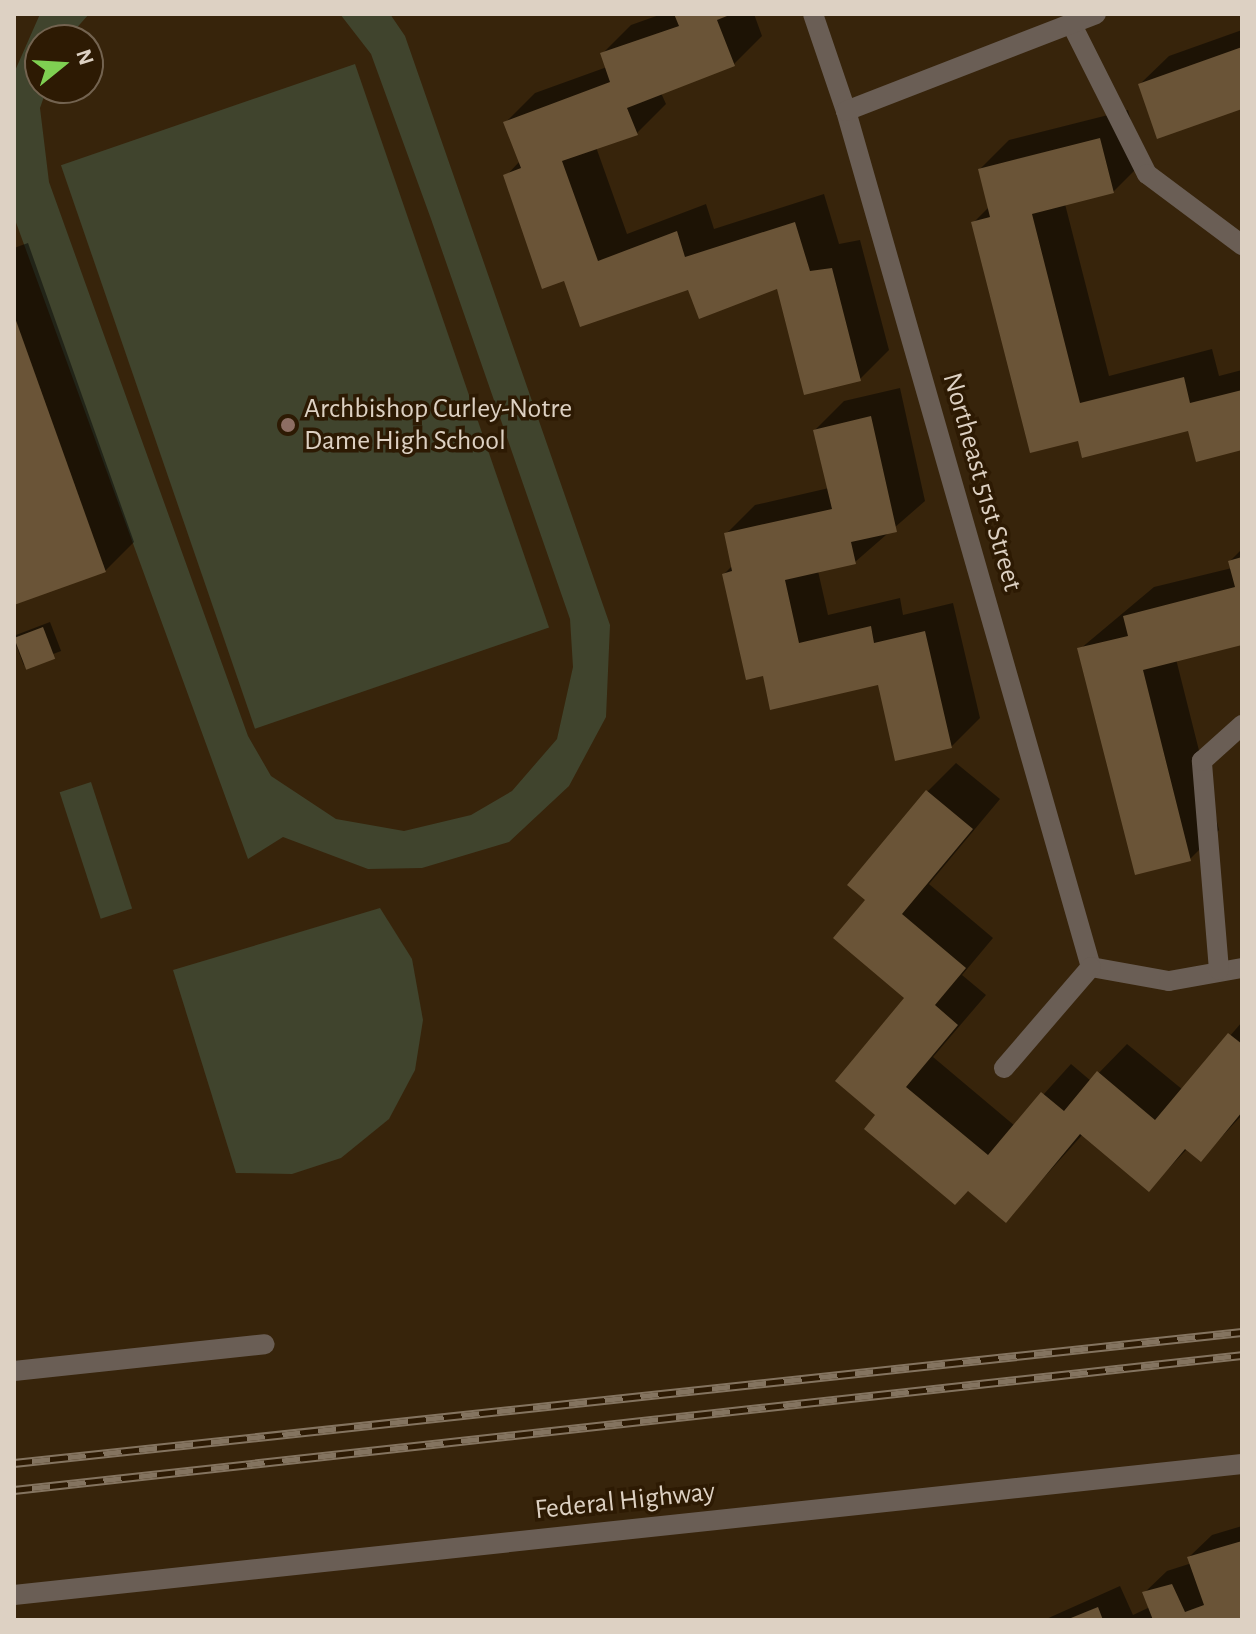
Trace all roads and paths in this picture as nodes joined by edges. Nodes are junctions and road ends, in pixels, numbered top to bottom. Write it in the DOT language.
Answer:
graph roads {
  1 [pos="813,14"];
  2 [pos="1096,14"];
  3 [pos="1071,23"];
  4 [pos="846,111"];
  5 [pos="1242,245"];
  6 [pos="1242,725"];
  7 [pos="1091,967"];
  8 [pos="1242,968"];
  9 [pos="1219,970"];
  10 [pos="1004,1068"];
  11 [pos="265,1344"];
  12 [pos="14,1371"];
  13 [pos="1242,1464"];
  14 [pos="14,1595"];
  1 -- 4 [label="street, Northeast 51st Street"];
  2 -- 3 [label="street"];
  3 -- 4 [label="street"];
  3 -- 5 [label="street"];
  4 -- 7 [label="street, Northeast 51st Street"];
  6 -- 9 [label="street"];
  7 -- 9 [label="street"];
  7 -- 10 [label="street"];
  8 -- 9 [label="street"];
  11 -- 12 [label="street"];
  13 -- 14 [label="street, Federal Highway"];
}
